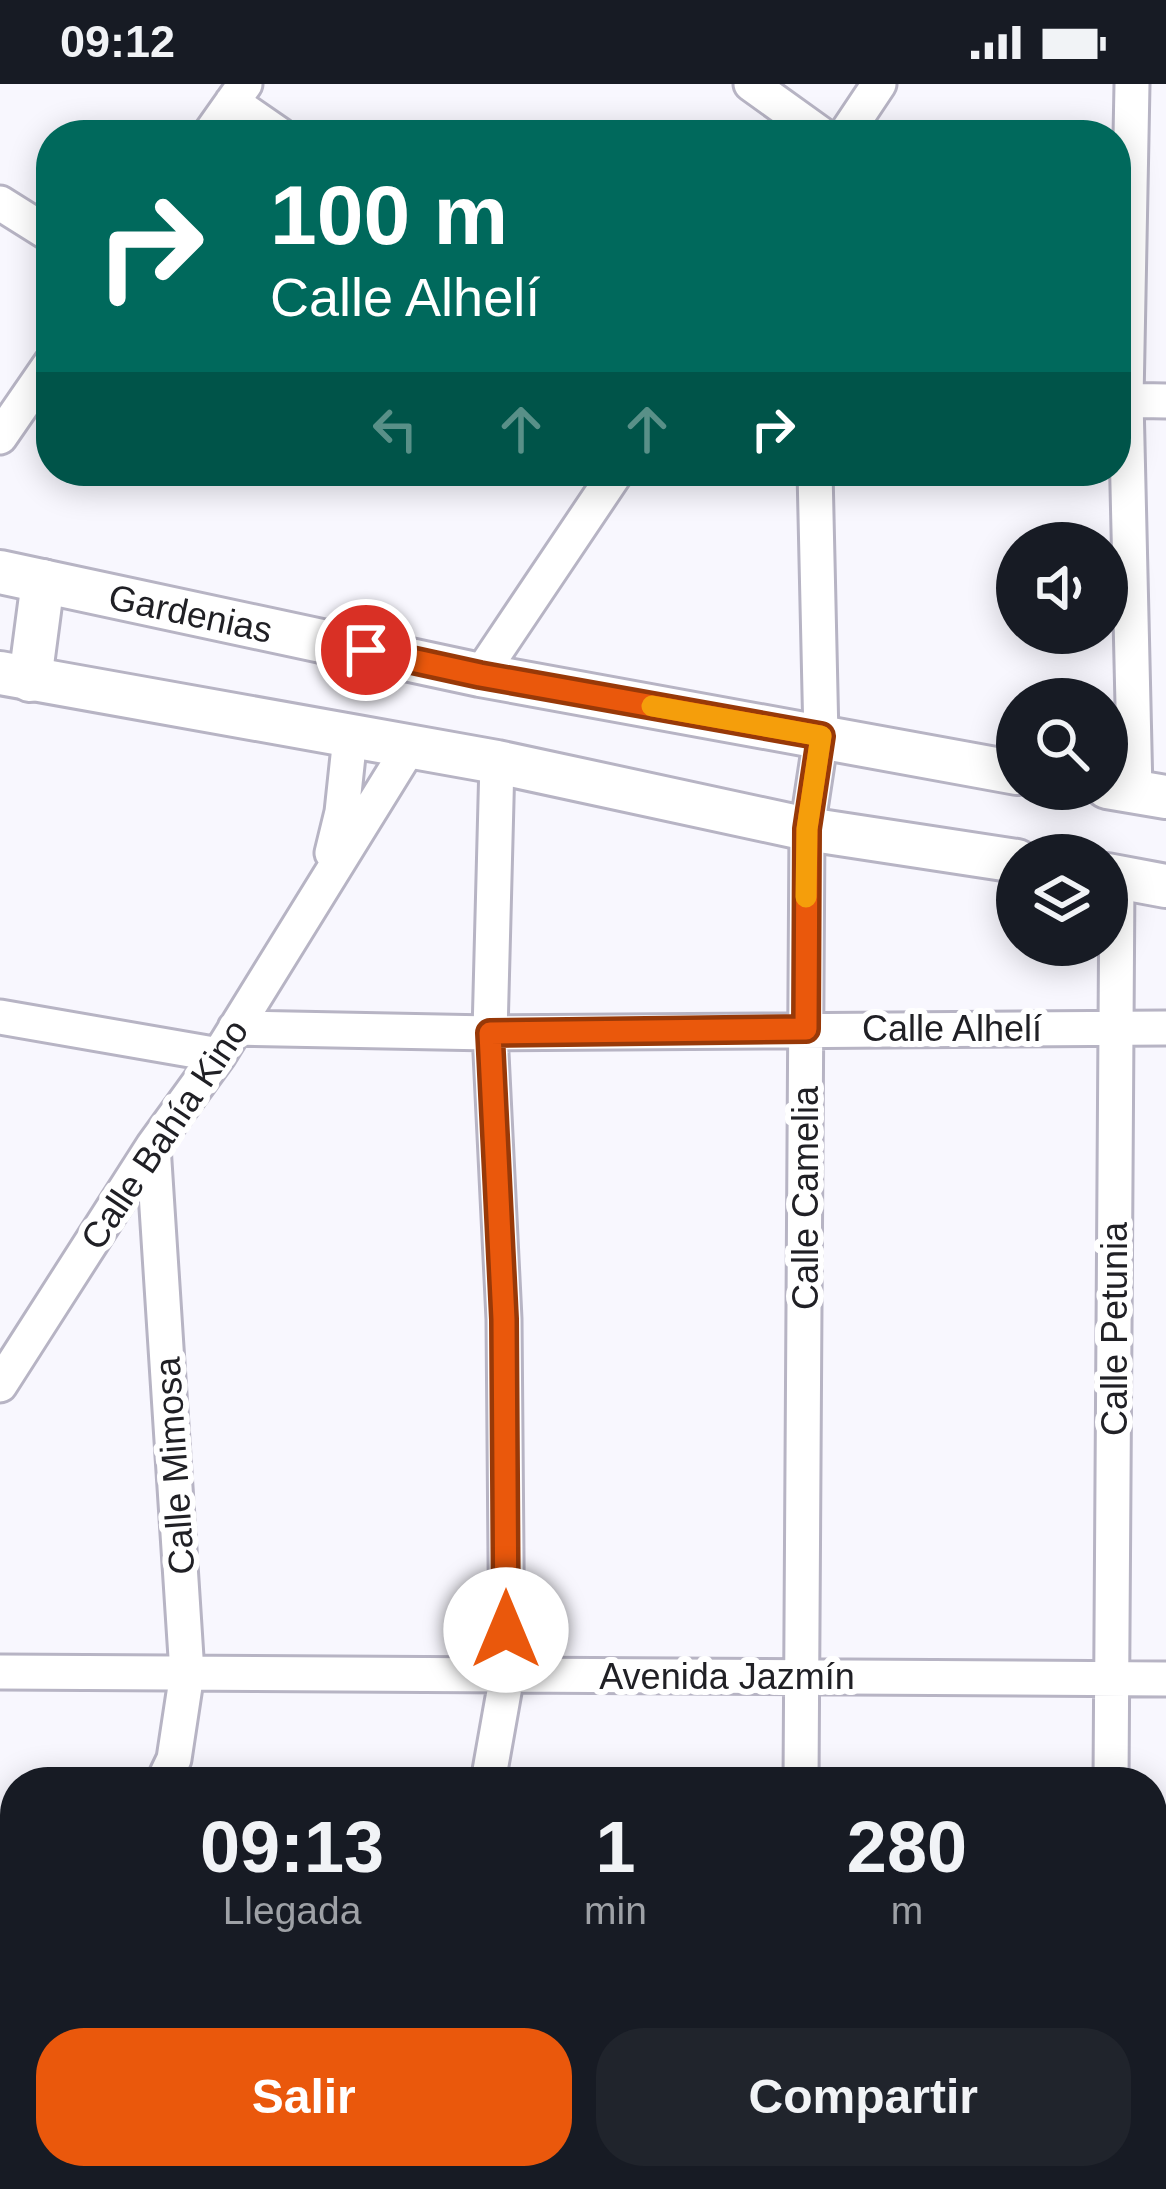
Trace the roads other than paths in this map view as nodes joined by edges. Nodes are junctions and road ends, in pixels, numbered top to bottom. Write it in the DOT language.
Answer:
graph roads {
  1 [pos="751,84"];
  2 [pos="879,84"];
  3 [pos="1132,84"];
  4 [pos="239,93"];
  5 [pos="220,120"];
  6 [pos="265,120"];
  7 [pos="801,120"];
  8 [pos="855,120"];
  9 [pos="1131,120"];
  10 [pos="0,203"];
  11 [pos="36,226"];
  12 [pos="36,385"];
  13 [pos="1131,400"];
  14 [pos="1166,400"];
  15 [pos="0,437"];
  16 [pos="607,486"];
  17 [pos="815,486"];
  18 [pos="1124,486"];
  19 [pos="0,572"];
  20 [pos="43,581"];
  21 [pos="480,675"];
  22 [pos="15,677"];
  23 [pos="350,736"];
  24 [pos="821,736"];
  25 [pos="410,746"];
  26 [pos="497,762"];
  27 [pos="996,768"];
  28 [pos="1136,792"];
  29 [pos="807,829"];
  30 [pos="996,858"];
  31 [pos="1128,879"];
  32 [pos="324,880"];
  33 [pos="1166,886"];
  34 [pos="1114,966"];
  35 [pos="0,1017"];
  36 [pos="1116,1027"];
  37 [pos="1166,1028"];
  38 [pos="806,1029"];
  39 [pos="490,1033"];
  40 [pos="227,1042"];
  41 [pos="153,1146"];
  42 [pos="0,1384"];
  43 [pos="0,1672"];
  44 [pos="187,1673"];
  45 [pos="506,1675"];
  46 [pos="802,1676"];
  47 [pos="1112,1678"];
  48 [pos="1166,1679"];
  49 [pos="170,1767"];
  50 [pos="491,1767"];
  51 [pos="801,1767"];
  52 [pos="1111,1767"];
  1 -- 7 [label="street"];
  2 -- 8 [label="street"];
  3 -- 9 [label="street"];
  4 -- 5 [label="street"];
  4 -- 6 [label="street"];
  10 -- 11 [label="street"];
  12 -- 15 [label="street"];
  13 -- 14 [label="street"];
  16 -- 21 [label="street"];
  17 -- 24 [label="street, Calle Camelia"];
  18 -- 28 [label="street"];
  19 -- 20 [label="street, Gardenias"];
  20 -- 21 [label="street, Gardenias"];
  20 -- 22 [label="street"];
  21 -- 24 [label="street, Gardenias"];
  22 -- 23 [label="street"];
  23 -- 25 [label="street"];
  23 -- 32 [label="street, Calle Bahía Kino"];
  24 -- 27 [label="street, Gardenias"];
  24 -- 29 [label="street, Calle Camelia"];
  25 -- 26 [label="street"];
  25 -- 32 [label="street, Calle Bahía Kino"];
  26 -- 29 [label="street"];
  26 -- 39 [label="street"];
  29 -- 30 [label="street"];
  29 -- 38 [label="street, Calle Camelia"];
  31 -- 33 [label="street"];
  32 -- 40 [label="street, Calle Bahía Kino"];
  34 -- 36 [label="street, Calle Petunia"];
  35 -- 40 [label="street, Calle Alhelí"];
  36 -- 37 [label="street, Calle Alhelí"];
  36 -- 38 [label="street, Calle Alhelí"];
  36 -- 47 [label="street, Calle Petunia"];
  38 -- 39 [label="street, Calle Alhelí"];
  38 -- 46 [label="street, Calle Camelia"];
  39 -- 40 [label="street, Calle Alhelí"];
  39 -- 45 [label="street"];
  40 -- 41 [label="street, Calle Bahía Kino"];
  41 -- 42 [label="street, Calle Bahía Kino"];
  41 -- 44 [label="street, Calle Mimosa"];
  43 -- 44 [label="street, Avenida Jazmín"];
  44 -- 45 [label="street, Avenida Jazmín"];
  44 -- 49 [label="street, Calle Mimosa"];
  45 -- 46 [label="street, Avenida Jazmín"];
  45 -- 50 [label="street"];
  46 -- 47 [label="street, Avenida Jazmín"];
  46 -- 51 [label="street, Calle Camelia"];
  47 -- 48 [label="street, Avenida Jazmín"];
  47 -- 52 [label="street, Calle Petunia"];
}
